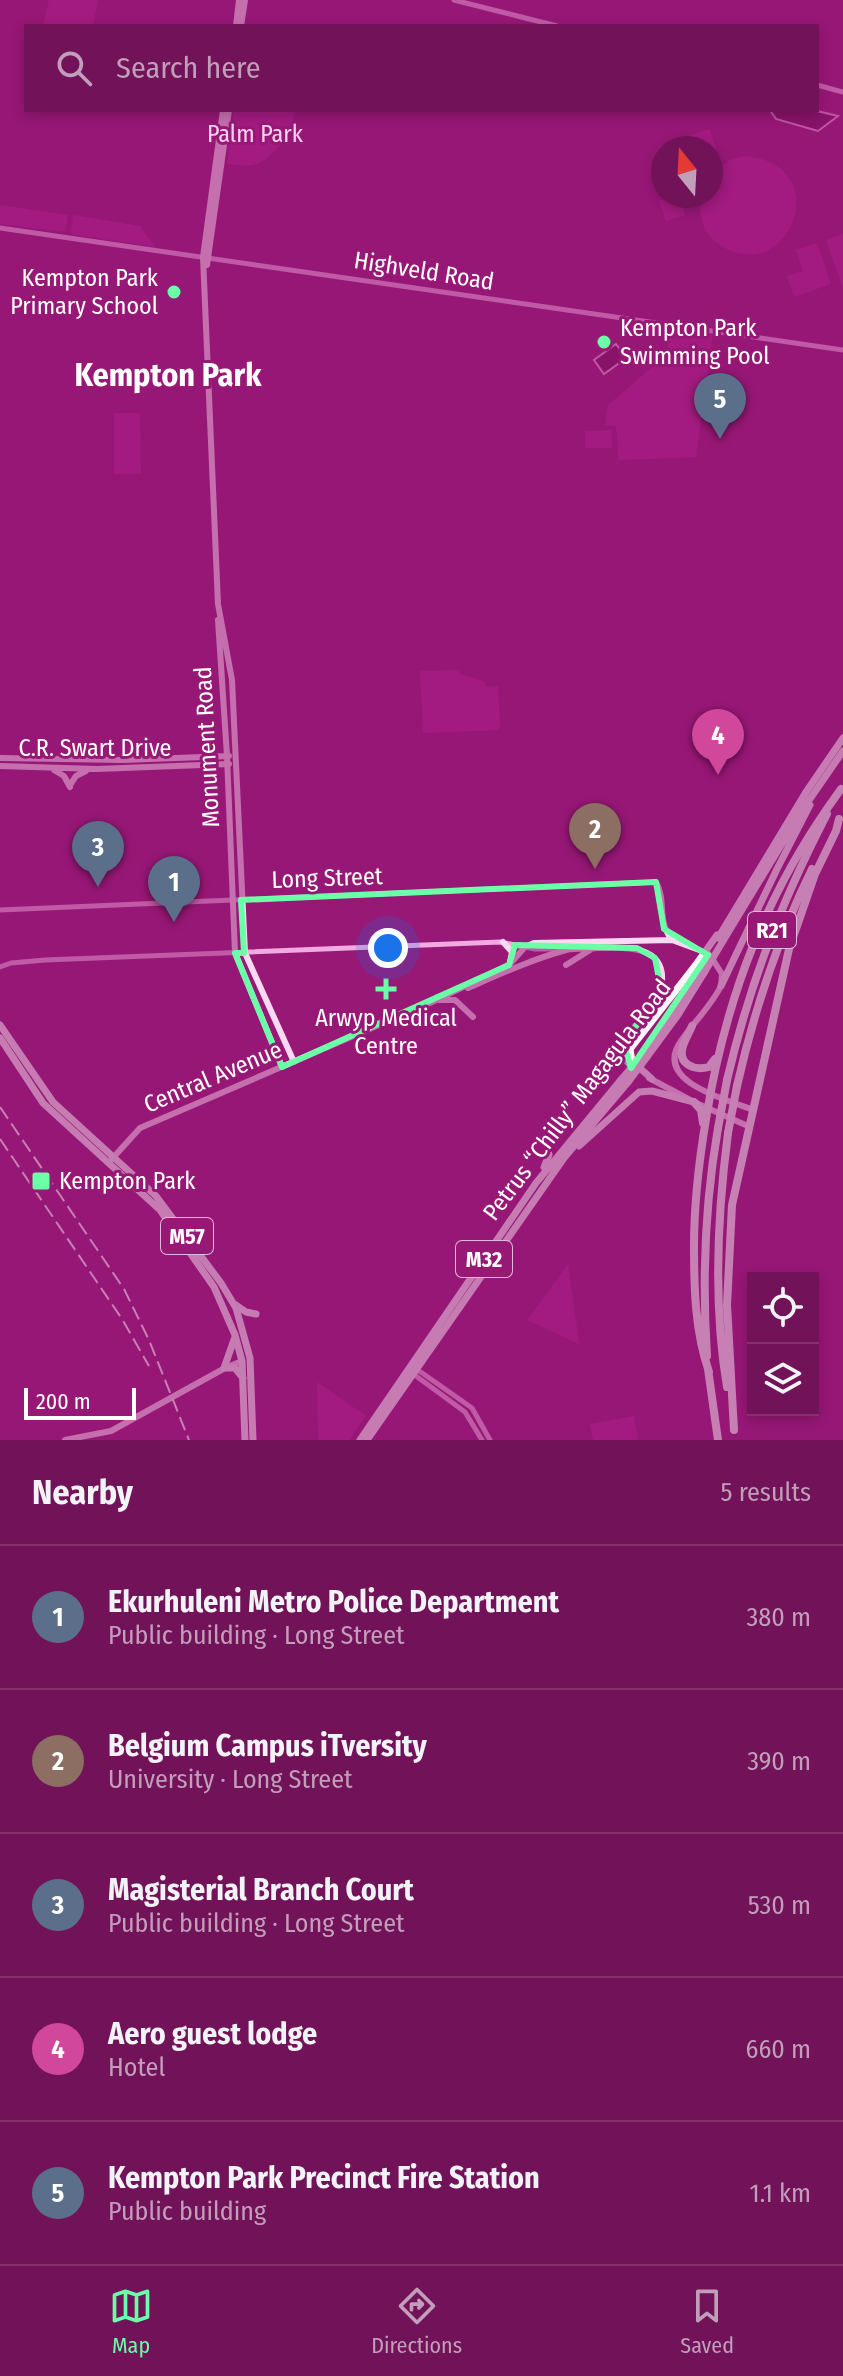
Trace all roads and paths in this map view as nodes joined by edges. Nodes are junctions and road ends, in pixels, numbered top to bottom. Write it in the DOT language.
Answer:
graph roads {
  1 [pos="242,0"];
  2 [pos="454,0"];
  3 [pos="238,24"];
  4 [pos="549,24"];
  5 [pos="819,86"];
  6 [pos="843,92"];
  7 [pos="226,112"];
  8 [pos="0,228"];
  9 [pos="206,258"];
  10 [pos="843,350"];
  11 [pos="219,609"];
  12 [pos="843,738"];
  13 [pos="843,751"];
  14 [pos="237,755"];
  15 [pos="0,758"];
  16 [pos="228,760"];
  17 [pos="237,764"];
  18 [pos="213,765"];
  19 [pos="0,766"];
  20 [pos="49,767"];
  21 [pos="97,769"];
  22 [pos="228,784"];
  23 [pos="842,787"];
  24 [pos="815,792"];
  25 [pos="841,815"];
  26 [pos="656,882"];
  27 [pos="231,900"];
  28 [pos="241,900"];
  29 [pos="0,910"];
  30 [pos="719,938"];
  31 [pos="672,940"];
  32 [pos="503,942"];
  33 [pos="570,945"];
  34 [pos="525,947"];
  35 [pos="594,949"];
  36 [pos="235,953"];
  37 [pos="245,953"];
  38 [pos="509,965"];
  39 [pos="566,965"];
  40 [pos="0,967"];
  41 [pos="699,969"];
  42 [pos="721,986"];
  43 [pos="462,989"];
  44 [pos="435,1001"];
  45 [pos="473,1017"];
  46 [pos="0,1025"];
  47 [pos="692,1026"];
  48 [pos="0,1038"];
  49 [pos="721,1041"];
  50 [pos="294,1062"];
  51 [pos="282,1067"];
  52 [pos="652,1079"];
  53 [pos="624,1081"];
  54 [pos="710,1093"];
  55 [pos="694,1102"];
  56 [pos="708,1107"];
  57 [pos="754,1110"];
  58 [pos="751,1127"];
  59 [pos="703,1131"];
  60 [pos="761,1131"];
  61 [pos="747,1138"];
  62 [pos="566,1146"];
  63 [pos="565,1158"];
  64 [pos="111,1160"];
  65 [pos="536,1183"];
  66 [pos="232,1301"];
  67 [pos="243,1328"];
  68 [pos="235,1335"];
  69 [pos="247,1344"];
  70 [pos="242,1361"];
  71 [pos="224,1368"];
  72 [pos="251,1369"];
  73 [pos="412,1369"];
  74 [pos="709,1372"];
  75 [pos="244,1380"];
  76 [pos="474,1417"];
  77 [pos="735,1435"];
  78 [pos="65,1440"];
  79 [pos="245,1440"];
  80 [pos="253,1440"];
  81 [pos="360,1440"];
  82 [pos="367,1440"];
  83 [pos="482,1440"];
  84 [pos="490,1440"];
  85 [pos="718,1440"];
  1 -- 3 [label="main road"];
  2 -- 4 [label="street"];
  5 -- 6 [label="street"];
  7 -- 9 [label="main road, Monument Road"];
  8 -- 9 [label="street, Highveld Road"];
  9 -- 10 [label="street, Highveld Road"];
  9 -- 11 [label="main road, Monument Road"];
  11 -- 14 [label="main road, Monument Road"];
  11 -- 16 [label="main road, Monument Road"];
  12 -- 30 [label="main road, Petrus “Chilly” Magagula Road / M32"];
  13 -- 24 [label="main road, Petrus “Chilly” Magagula Road / M32"];
  14 -- 16 [label="main road, C.R. Swart Drive"];
  14 -- 17 [label="main road, Monument Road"];
  15 -- 16 [label="main road, C.R. Swart Drive"];
  16 -- 17 [label="main road, C.R. Swart Drive"];
  16 -- 18 [label="main road, C.R. Swart Drive"];
  16 -- 22 [label="main road, Monument Road"];
  17 -- 28 [label="main road, Monument Road"];
  18 -- 21 [label="main road, C.R. Swart Drive"];
  18 -- 22 [label="main road"];
  19 -- 20 [label="main road, C.R. Swart Drive"];
  20 -- 21 [label="main road, C.R. Swart Drive"];
  20 -- 21 [label="main road"];
  22 -- 27 [label="main road, Monument Road"];
  23 -- 49 [label="highway"];
  23 -- 74 [label="highway, R21, bridge"];
  24 -- 30 [label="main road, Petrus “Chilly” Magagula Road / M32"];
  24 -- 42 [label="main road"];
  25 -- 57 [label="highway"];
  25 -- 77 [label="highway, R21, bridge"];
  26 -- 28 [label="street, Long Street"];
  26 -- 31 [label="main road"];
  27 -- 28 [label="street, Long Street"];
  27 -- 29 [label="street, Long Street"];
  27 -- 36 [label="main road, Monument Road"];
  28 -- 37 [label="main road, Monument Road"];
  30 -- 41 [label="main road, Petrus “Chilly” Magagula Road / M32, bridge"];
  31 -- 33 [label="main road"];
  31 -- 42 [label="main road"];
  32 -- 34 [label="street"];
  32 -- 37 [label="street"];
  32 -- 38 [label="main road"];
  33 -- 34 [label="main road"];
  33 -- 35 [label="main road"];
  33 -- 43 [label="main road, Central Avenue"];
  34 -- 38 [label="main road"];
  35 -- 39 [label="main road"];
  35 -- 52 [label="main road"];
  36 -- 37 [label="street"];
  36 -- 40 [label="street"];
  36 -- 51 [label="main road, Monument Road"];
  37 -- 50 [label="main road, Monument Road"];
  38 -- 43 [label="main road"];
  41 -- 52 [label="main road"];
  41 -- 53 [label="main road, Petrus “Chilly” Magagula Road / M32, bridge"];
  42 -- 47 [label="main road"];
  43 -- 44 [label="main road, Central Avenue"];
  44 -- 45 [label="main road"];
  44 -- 50 [label="main road, Central Avenue"];
  46 -- 64 [label="main road, M57"];
  47 -- 49 [label="highway"];
  47 -- 54 [label="main road"];
  48 -- 64 [label="main road, M57"];
  49 -- 54 [label="highway"];
  50 -- 51 [label="main road, Central Avenue"];
  51 -- 64 [label="main road, Central Avenue"];
  52 -- 55 [label="main road"];
  53 -- 62 [label="main road, Petrus “Chilly” Magagula Road / M32"];
  53 -- 63 [label="main road, Petrus “Chilly” Magagula Road / M32"];
  54 -- 56 [label="highway"];
  54 -- 57 [label="main road"];
  55 -- 56 [label="main road"];
  55 -- 59 [label="highway"];
  55 -- 63 [label="main road"];
  56 -- 58 [label="main road"];
  56 -- 59 [label="highway"];
  57 -- 58 [label="highway"];
  58 -- 61 [label="highway"];
  59 -- 74 [label="highway"];
  60 -- 61 [label="highway"];
  61 -- 77 [label="highway"];
  62 -- 65 [label="main road, Petrus “Chilly” Magagula Road / M32"];
  62 -- 65 [label="main road"];
  63 -- 73 [label="main road, Petrus “Chilly” Magagula Road / M32"];
  64 -- 66 [label="main road, M57"];
  64 -- 68 [label="main road, M57"];
  65 -- 73 [label="main road, Petrus “Chilly” Magagula Road / M32"];
  66 -- 67 [label="main road, M57"];
  66 -- 67 [label="main road"];
  67 -- 69 [label="main road, M57"];
  68 -- 70 [label="main road, M57"];
  68 -- 71 [label="main road"];
  69 -- 70 [label="main road"];
  69 -- 72 [label="main road, M57"];
  70 -- 71 [label="main road"];
  70 -- 72 [label="main road"];
  70 -- 75 [label="main road, M57"];
  71 -- 75 [label="main road"];
  71 -- 78 [label="main road"];
  72 -- 80 [label="main road, M57"];
  73 -- 76 [label="street"];
  73 -- 81 [label="main road, Petrus “Chilly” Magagula Road / M32"];
  73 -- 82 [label="main road, Petrus “Chilly” Magagula Road / M32"];
  74 -- 85 [label="highway, R21"];
  75 -- 79 [label="main road, M57"];
  76 -- 83 [label="street"];
  76 -- 84 [label="street"];
}
